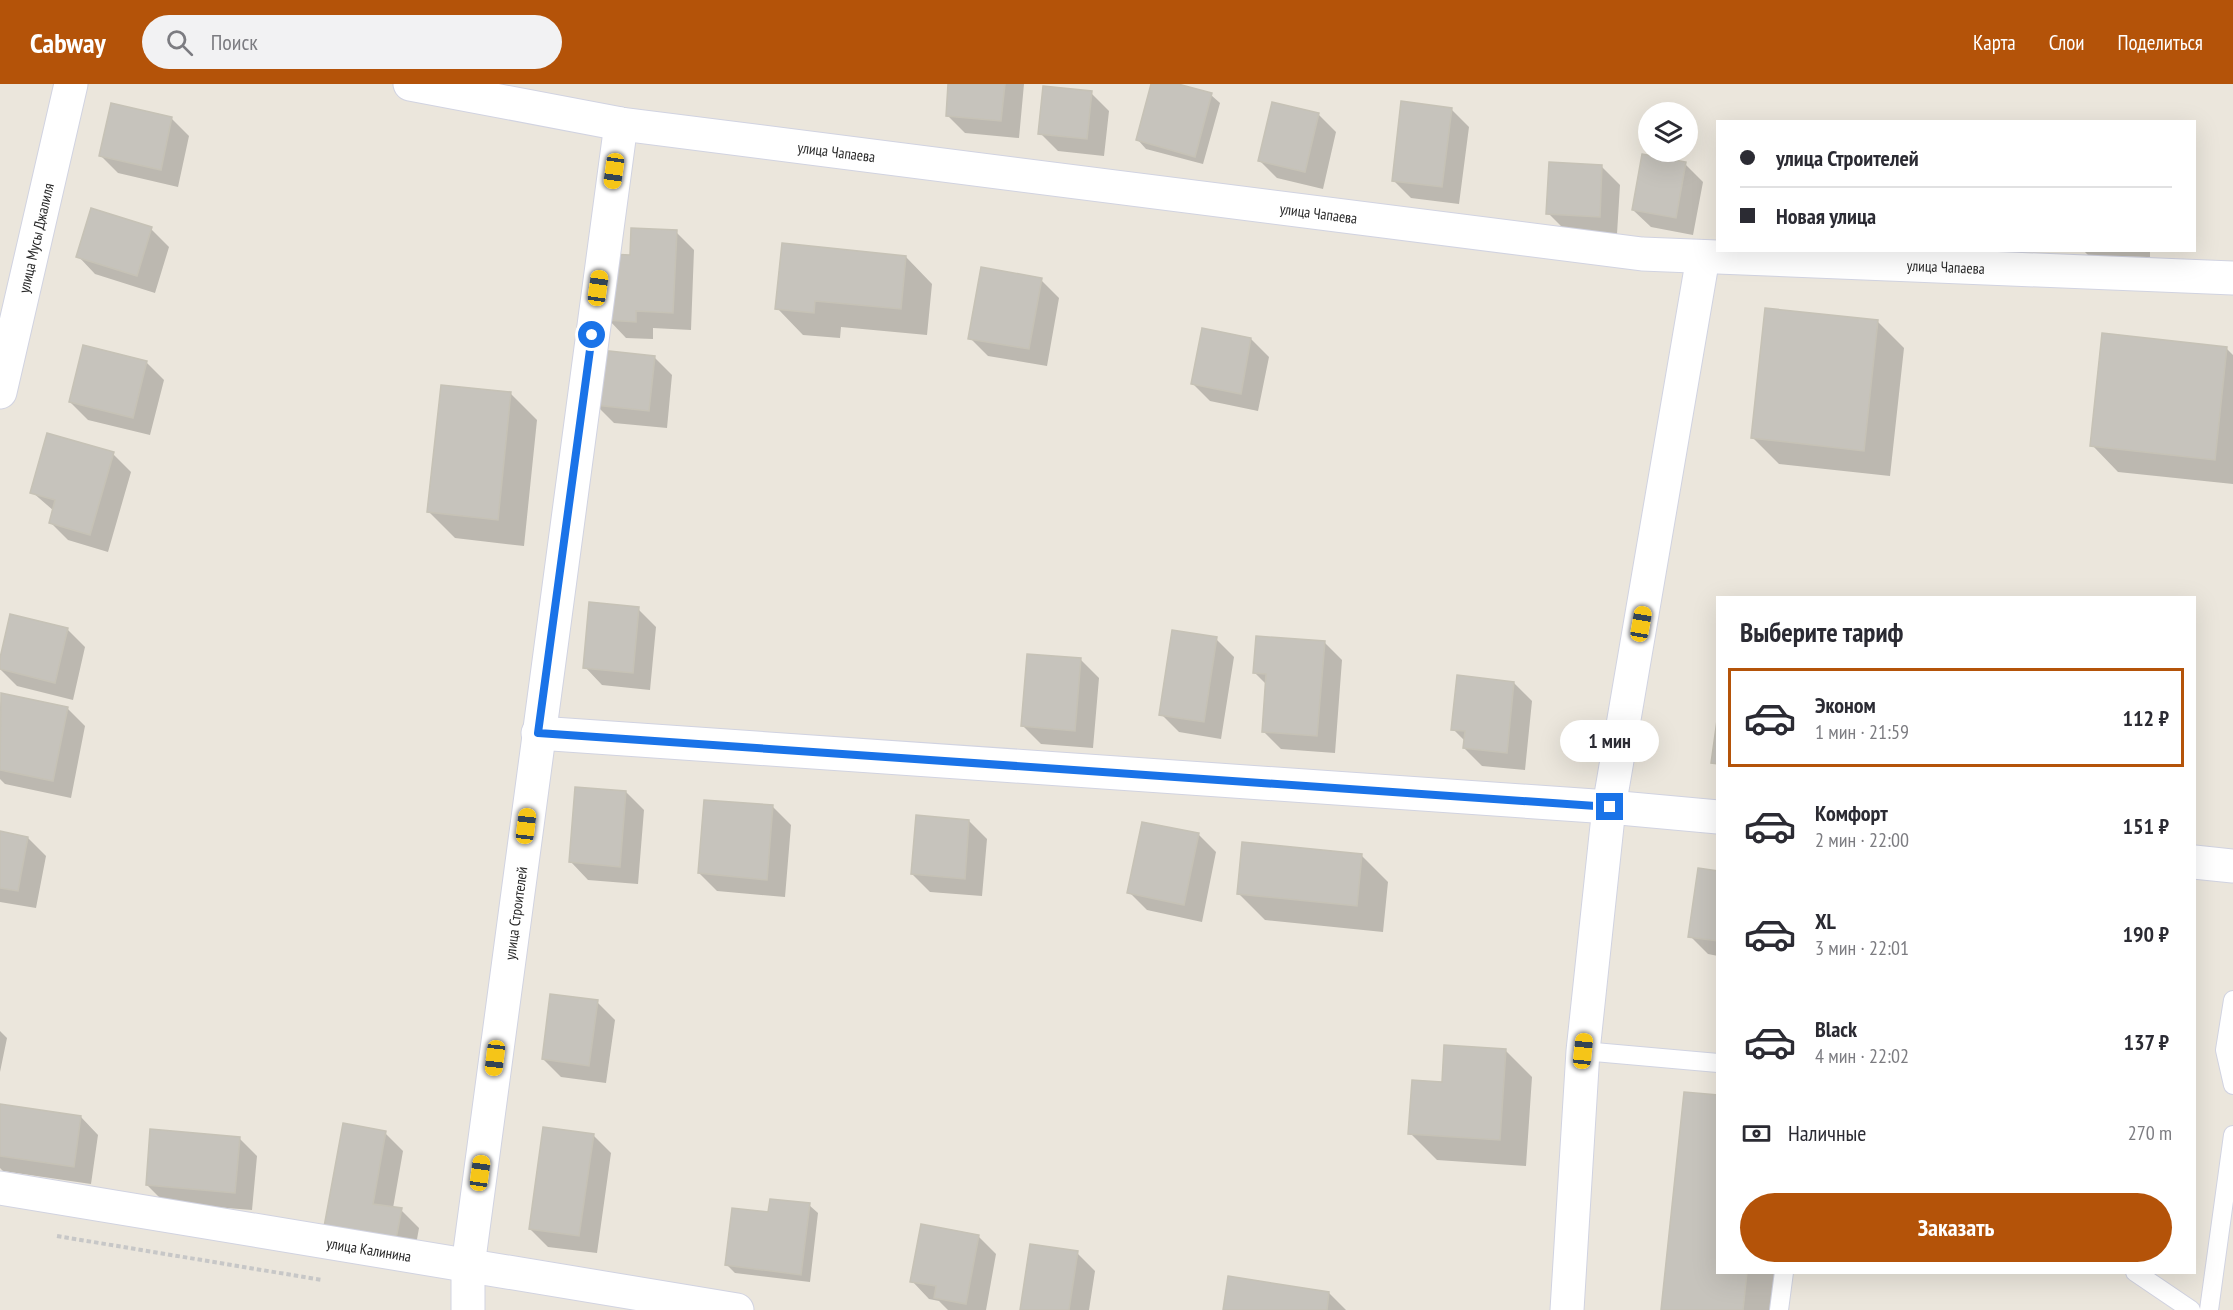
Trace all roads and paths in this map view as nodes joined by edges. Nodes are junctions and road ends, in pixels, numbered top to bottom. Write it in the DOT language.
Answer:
graph roads {
  1 [pos="71,84"];
  2 [pos="410,84"];
  3 [pos="621,124"];
  4 [pos="1703,257"];
  5 [pos="2233,278"];
  6 [pos="0,392"];
  7 [pos="538,733"];
  8 [pos="1610,807"];
  9 [pos="1716,817"];
  10 [pos="2196,862"];
  11 [pos="2233,866"];
  12 [pos="2233,1000"];
  13 [pos="1583,1051"];
  14 [pos="1716,1063"];
  15 [pos="2233,1085"];
  16 [pos="2233,1135"];
  17 [pos="0,1188"];
  18 [pos="2226,1237"];
  19 [pos="468,1266"];
  20 [pos="1784,1274"];
  21 [pos="2138,1274"];
  22 [pos="468,1310"];
  23 [pos="737,1310"];
  24 [pos="1567,1310"];
  25 [pos="1779,1310"];
  26 [pos="2191,1310"];
  27 [pos="2209,1310"];
  1 -- 6 [label="street, улица Мусы Джалиля"];
  2 -- 3 [label="street, улица Чапаева"];
  3 -- 4 [label="street, улица Чапаева"];
  3 -- 7 [label="street, улица Строителей"];
  4 -- 5 [label="street, улица Чапаева"];
  4 -- 8 [label="street"];
  7 -- 8 [label="street"];
  7 -- 19 [label="street, улица Строителей"];
  8 -- 9 [label="street"];
  8 -- 13 [label="street"];
  10 -- 11 [label="street"];
  12 -- 15 [label="lane"];
  13 -- 14 [label="lane"];
  13 -- 24 [label="street"];
  16 -- 18 [label="lane"];
  17 -- 19 [label="street, улица Калинина"];
  18 -- 27 [label="lane"];
  19 -- 22 [label="street, улица Строителей"];
  19 -- 23 [label="street, улица Калинина"];
  20 -- 25 [label="lane"];
  21 -- 26 [label="lane"];
}
